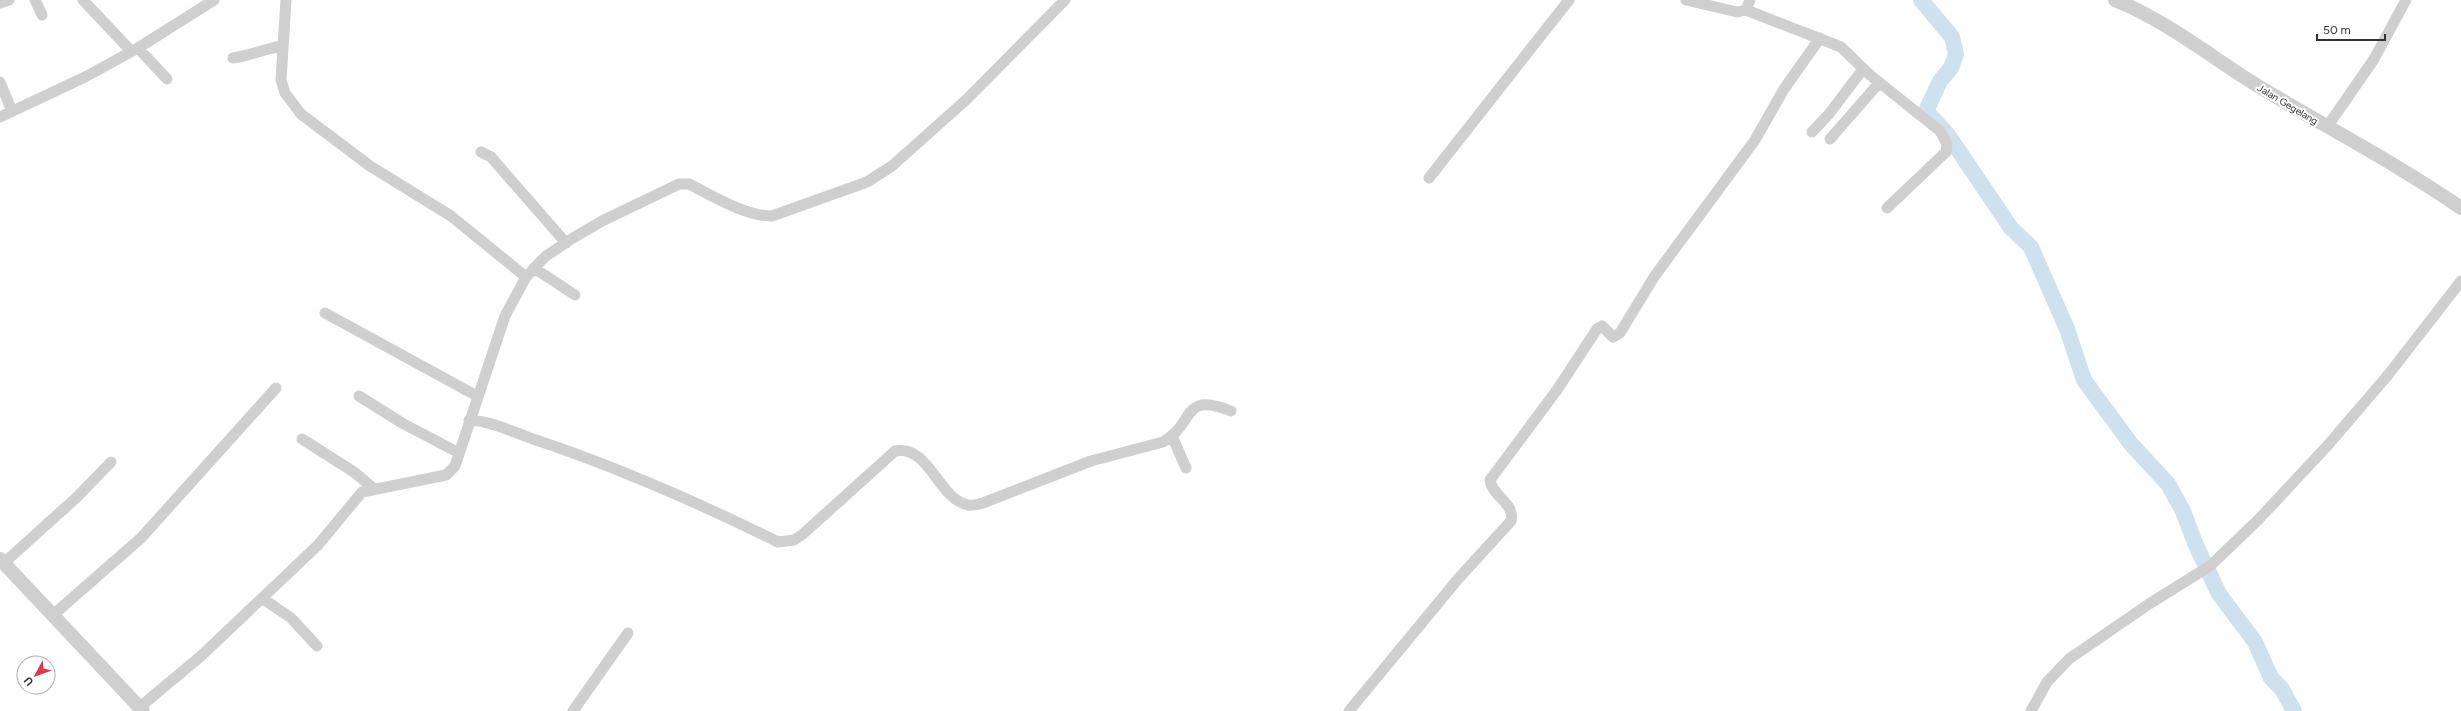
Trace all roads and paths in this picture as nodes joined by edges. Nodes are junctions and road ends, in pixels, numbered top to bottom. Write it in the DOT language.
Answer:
graph roads {
  1 [pos="9,0"];
  2 [pos="35,0"];
  3 [pos="83,0"];
  4 [pos="214,0"];
  5 [pos="286,0"];
  6 [pos="1065,0"];
  7 [pos="1569,0"];
  8 [pos="1686,0"];
  9 [pos="2115,0"];
  10 [pos="2406,0"];
  11 [pos="0,3"];
  12 [pos="1748,5"];
  13 [pos="42,15"];
  14 [pos="1820,38"];
  15 [pos="283,46"];
  16 [pos="134,50"];
  17 [pos="233,58"];
  18 [pos="1863,70"];
  19 [pos="167,78"];
  20 [pos="0,82"];
  21 [pos="1879,83"];
  22 [pos="12,111"];
  23 [pos="0,117"];
  24 [pos="2327,126"];
  25 [pos="1812,132"];
  26 [pos="1830,139"];
  27 [pos="481,152"];
  28 [pos="1429,178"];
  29 [pos="1887,208"];
  30 [pos="2461,208"];
  31 [pos="566,243"];
  32 [pos="534,268"];
  33 [pos="526,277"];
  34 [pos="2461,281"];
  35 [pos="575,295"];
  36 [pos="325,313"];
  37 [pos="276,388"];
  38 [pos="359,396"];
  39 [pos="477,396"];
  40 [pos="1231,411"];
  41 [pos="470,420"];
  42 [pos="1172,436"];
  43 [pos="302,439"];
  44 [pos="459,453"];
  45 [pos="111,462"];
  46 [pos="1186,468"];
  47 [pos="373,488"];
  48 [pos="2,561"];
  49 [pos="262,598"];
  50 [pos="53,615"];
  51 [pos="628,633"];
  52 [pos="317,646"];
  53 [pos="142,709"];
  54 [pos="573,711"];
  55 [pos="1349,711"];
  56 [pos="2032,711"];
  1 -- 11 [label="street"];
  2 -- 13 [label="street"];
  3 -- 16 [label="street"];
  4 -- 16 [label="street"];
  5 -- 15 [label="street"];
  6 -- 31 [label="street"];
  7 -- 28 [label="street"];
  8 -- 12 [label="street"];
  9 -- 24 [label="street, Jalan Gegelang"];
  10 -- 24 [label="street"];
  12 -- 14 [label="street"];
  14 -- 18 [label="street"];
  14 -- 55 [label="street"];
  15 -- 17 [label="street"];
  15 -- 33 [label="street"];
  16 -- 19 [label="street"];
  16 -- 22 [label="street"];
  18 -- 21 [label="street"];
  18 -- 25 [label="street"];
  20 -- 22 [label="street"];
  21 -- 26 [label="street"];
  21 -- 29 [label="street"];
  22 -- 23 [label="street"];
  24 -- 30 [label="street, Jalan Gegelang"];
  27 -- 31 [label="street"];
  31 -- 32 [label="street"];
  32 -- 33 [label="street"];
  32 -- 35 [label="street"];
  33 -- 39 [label="street"];
  34 -- 56 [label="street"];
  36 -- 39 [label="street"];
  37 -- 50 [label="street"];
  38 -- 44 [label="street"];
  39 -- 41 [label="street"];
  40 -- 42 [label="street"];
  41 -- 42 [label="street"];
  41 -- 44 [label="street"];
  42 -- 46 [label="street"];
  43 -- 47 [label="street"];
  44 -- 47 [label="street"];
  45 -- 48 [label="street"];
  47 -- 49 [label="street"];
  48 -- 50 [label="street"];
  49 -- 52 [label="street"];
  49 -- 53 [label="street"];
  50 -- 53 [label="street"];
  51 -- 54 [label="street"];
}
